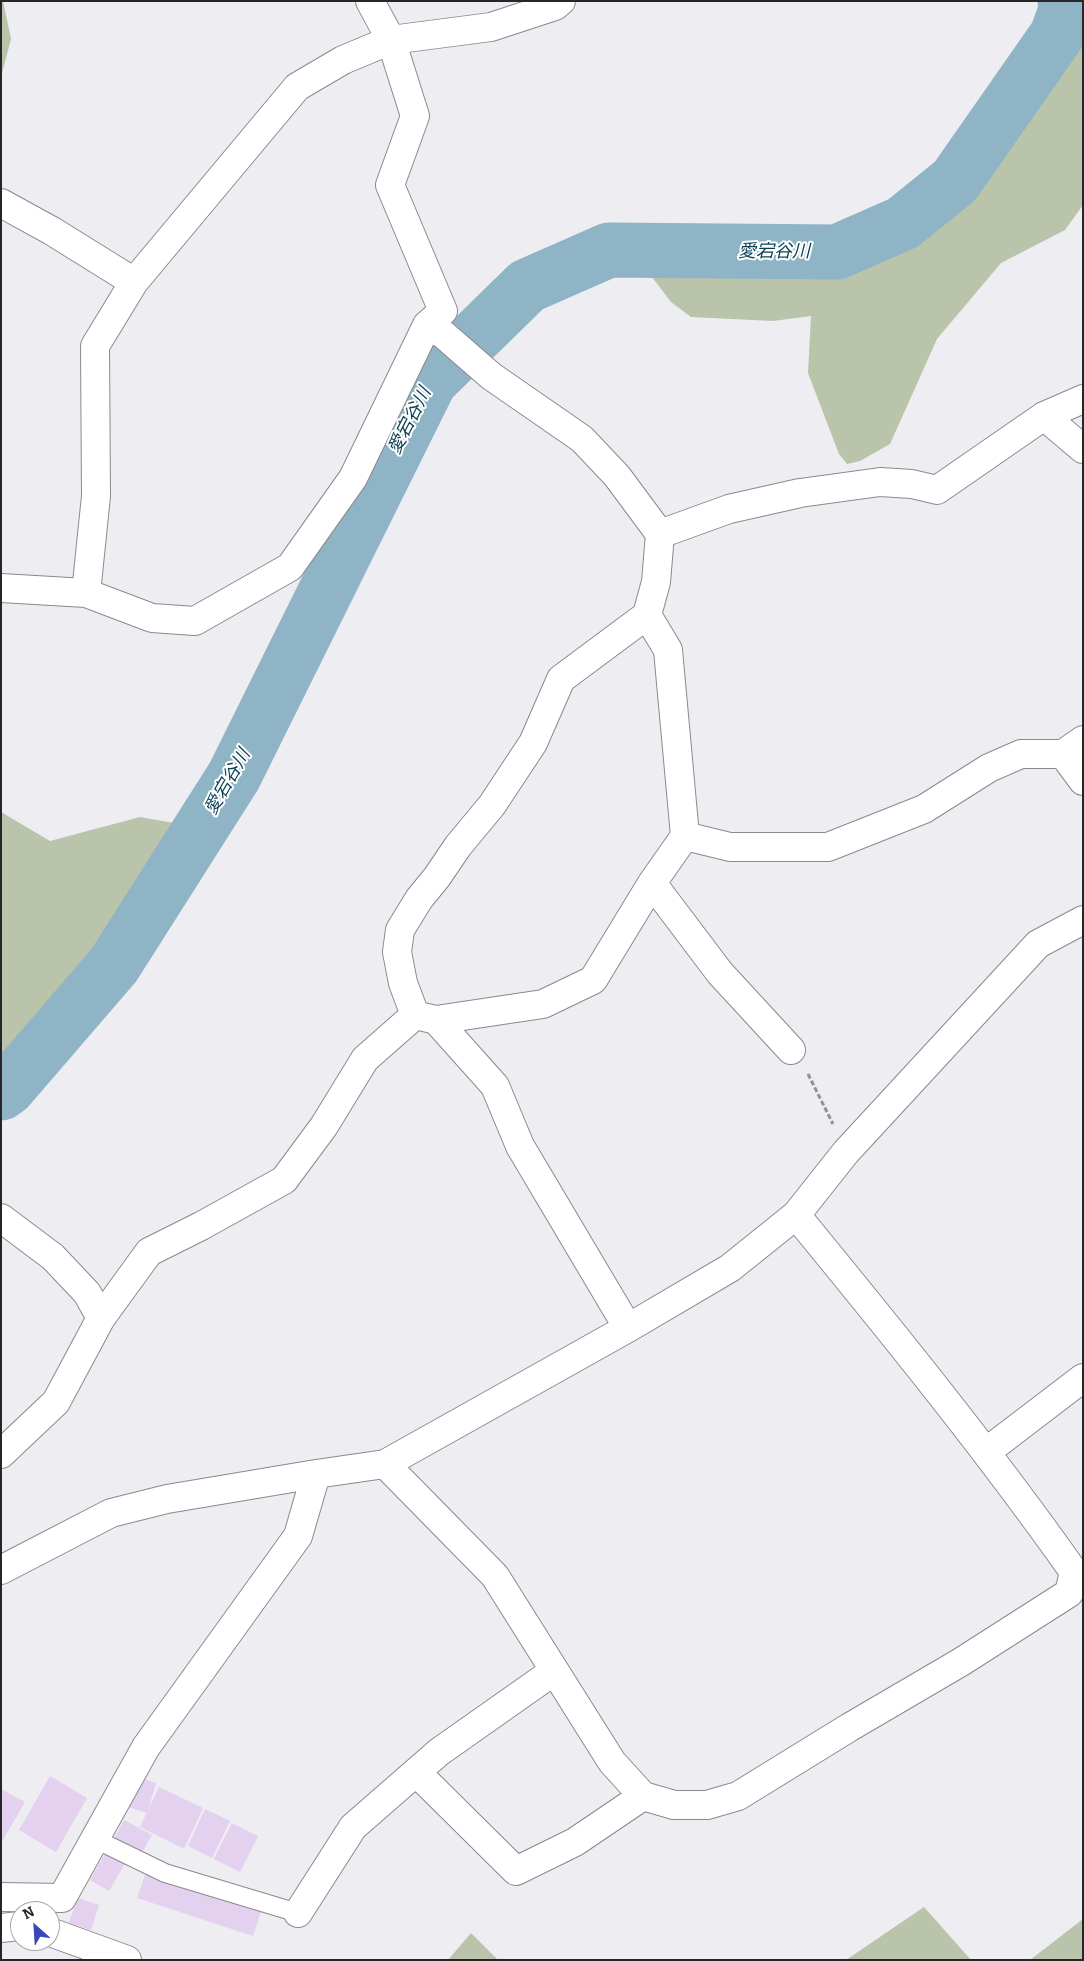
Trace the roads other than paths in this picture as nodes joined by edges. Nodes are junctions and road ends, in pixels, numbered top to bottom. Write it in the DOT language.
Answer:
graph roads {
  1 [pos="370,1"];
  2 [pos="561,1"];
  3 [pos="391,40"];
  4 [pos="1,203"];
  5 [pos="134,282"];
  6 [pos="435,330"];
  7 [pos="1083,399"];
  8 [pos="1044,416"];
  9 [pos="1083,449"];
  10 [pos="660,534"];
  11 [pos="1,588"];
  12 [pos="86,592"];
  13 [pos="647,615"];
  14 [pos="1073,747"];
  15 [pos="1083,781"];
  16 [pos="685,836"];
  17 [pos="652,883"];
  18 [pos="1083,920"];
  19 [pos="426,1018"];
  20 [pos="791,1050"];
  21 [pos="796,1215"];
  22 [pos="1,1218"];
  23 [pos="100,1318"];
  24 [pos="628,1328"];
  25 [pos="1083,1378"];
  26 [pos="986,1452"];
  27 [pos="1,1454"];
  28 [pos="385,1464"];
  29 [pos="316,1474"];
  30 [pos="1,1570"];
  31 [pos="554,1671"];
  32 [pos="416,1772"];
  33 [pos="643,1796"];
  34 [pos="94,1839"];
  35 [pos="1,1897"];
  36 [pos="298,1914"];
  37 [pos="60,1936"];
  38 [pos="127,1960"];
  1 -- 3 [label="street"];
  2 -- 3 [label="street"];
  3 -- 5 [label="street"];
  3 -- 6 [label="street"];
  4 -- 5 [label="street"];
  5 -- 12 [label="street"];
  6 -- 10 [label="street"];
  6 -- 12 [label="street"];
  7 -- 8 [label="street"];
  8 -- 9 [label="street"];
  8 -- 10 [label="street"];
  10 -- 13 [label="street"];
  11 -- 12 [label="street"];
  13 -- 16 [label="street"];
  13 -- 19 [label="street"];
  14 -- 15 [label="street"];
  14 -- 16 [label="street"];
  16 -- 17 [label="street"];
  17 -- 19 [label="street"];
  17 -- 20 [label="street"];
  18 -- 21 [label="street"];
  19 -- 23 [label="street"];
  19 -- 24 [label="street"];
  21 -- 24 [label="street"];
  21 -- 26 [label="street"];
  22 -- 23 [label="street"];
  23 -- 27 [label="street"];
  24 -- 28 [label="street"];
  25 -- 26 [label="street"];
  26 -- 33 [label="street"];
  28 -- 29 [label="street"];
  28 -- 31 [label="street"];
  29 -- 30 [label="street"];
  29 -- 34 [label="street"];
  31 -- 32 [label="street"];
  31 -- 33 [label="street"];
  32 -- 33 [label="street"];
  32 -- 36 [label="street"];
  34 -- 35 [label="street"];
  34 -- 36 [label="lane"];
  37 -- 38 [label="street"];
}
